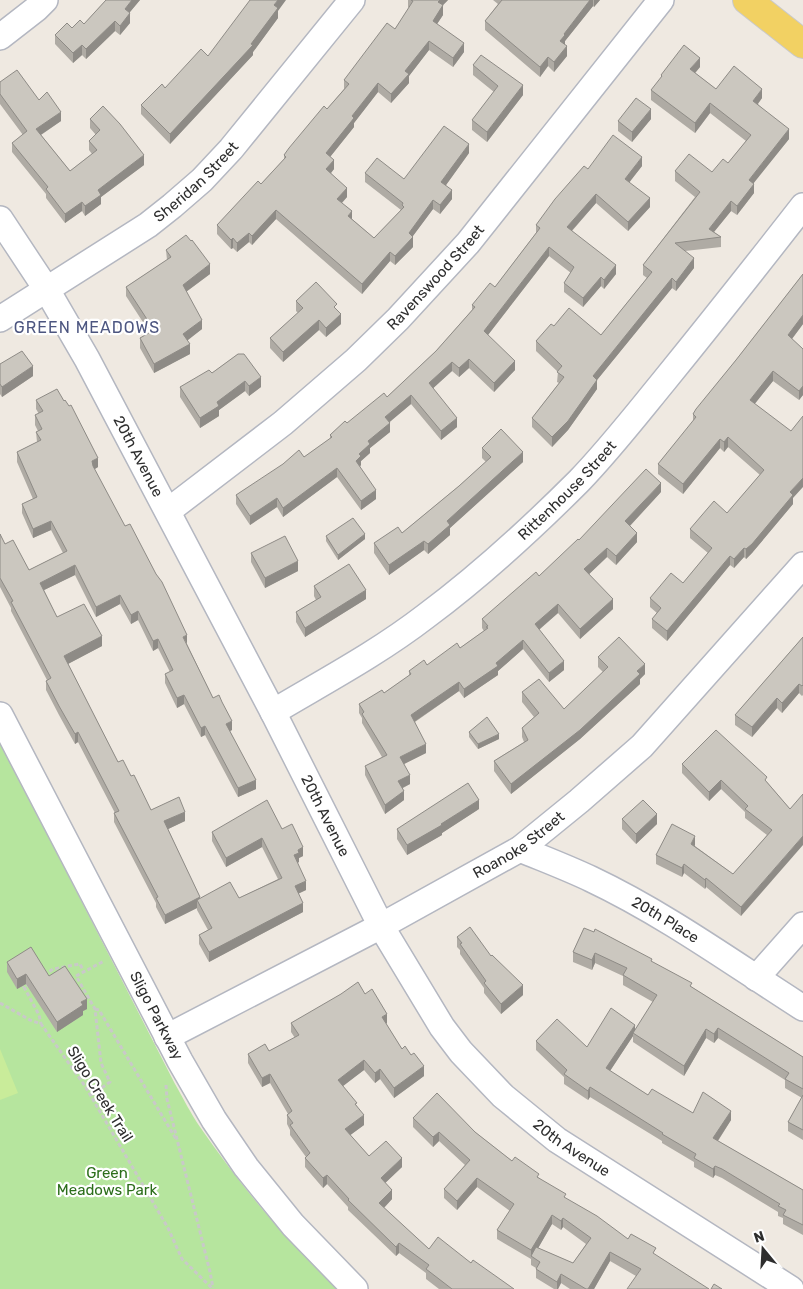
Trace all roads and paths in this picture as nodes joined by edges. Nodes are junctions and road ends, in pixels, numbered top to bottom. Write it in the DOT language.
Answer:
graph roads {
  1 [pos="45,0"];
  2 [pos="352,0"];
  3 [pos="661,0"];
  4 [pos="746,0"];
  5 [pos="0,37"];
  6 [pos="803,44"];
  7 [pos="803,206"];
  8 [pos="0,219"];
  9 [pos="47,290"];
  10 [pos="0,319"];
  11 [pos="168,511"];
  12 [pos="803,565"];
  13 [pos="273,712"];
  14 [pos="0,715"];
  15 [pos="520,849"];
  16 [pos="803,925"];
  17 [pos="381,926"];
  18 [pos="101,963"];
  19 [pos="84,972"];
  20 [pos="39,978"];
  21 [pos="756,978"];
  22 [pos="31,983"];
  23 [pos="0,1003"];
  24 [pos="803,1008"];
  25 [pos="95,1009"];
  26 [pos="41,1024"];
  27 [pos="167,1037"];
  28 [pos="165,1076"];
  29 [pos="91,1095"];
  30 [pos="178,1141"];
  31 [pos="213,1289"];
  32 [pos="355,1289"];
  33 [pos="791,1289"];
  1 -- 5 [label="street"];
  2 -- 9 [label="street, Sheridan Street"];
  3 -- 11 [label="street, Ravenswood Street"];
  4 -- 6 [label="main road"];
  7 -- 13 [label="street, Rittenhouse Street"];
  8 -- 9 [label="street, 20th Avenue"];
  9 -- 10 [label="street, Sheridan Street"];
  9 -- 11 [label="street, 20th Avenue"];
  11 -- 13 [label="street, 20th Avenue"];
  12 -- 15 [label="street, Roanoke Street"];
  13 -- 17 [label="street, 20th Avenue"];
  14 -- 27 [label="street, Sligo Parkway"];
  15 -- 17 [label="street, Roanoke Street"];
  15 -- 21 [label="street, 20th Place"];
  16 -- 21 [label="street"];
  17 -- 27 [label="street, Roanoke Street"];
  17 -- 33 [label="street, 20th Avenue"];
  18 -- 19 [label="path"];
  19 -- 20 [label="path"];
  19 -- 25 [label="path"];
  21 -- 24 [label="street, 20th Place"];
  22 -- 26 [label="path"];
  23 -- 26 [label="path, Sligo Creek Trail"];
  25 -- 29 [label="path"];
  25 -- 30 [label="path"];
  26 -- 29 [label="path, Sligo Creek Trail"];
  27 -- 32 [label="street, Sligo Parkway"];
  28 -- 30 [label="path"];
  29 -- 31 [label="path, Sligo Creek Trail"];
  30 -- 31 [label="path"];
}
